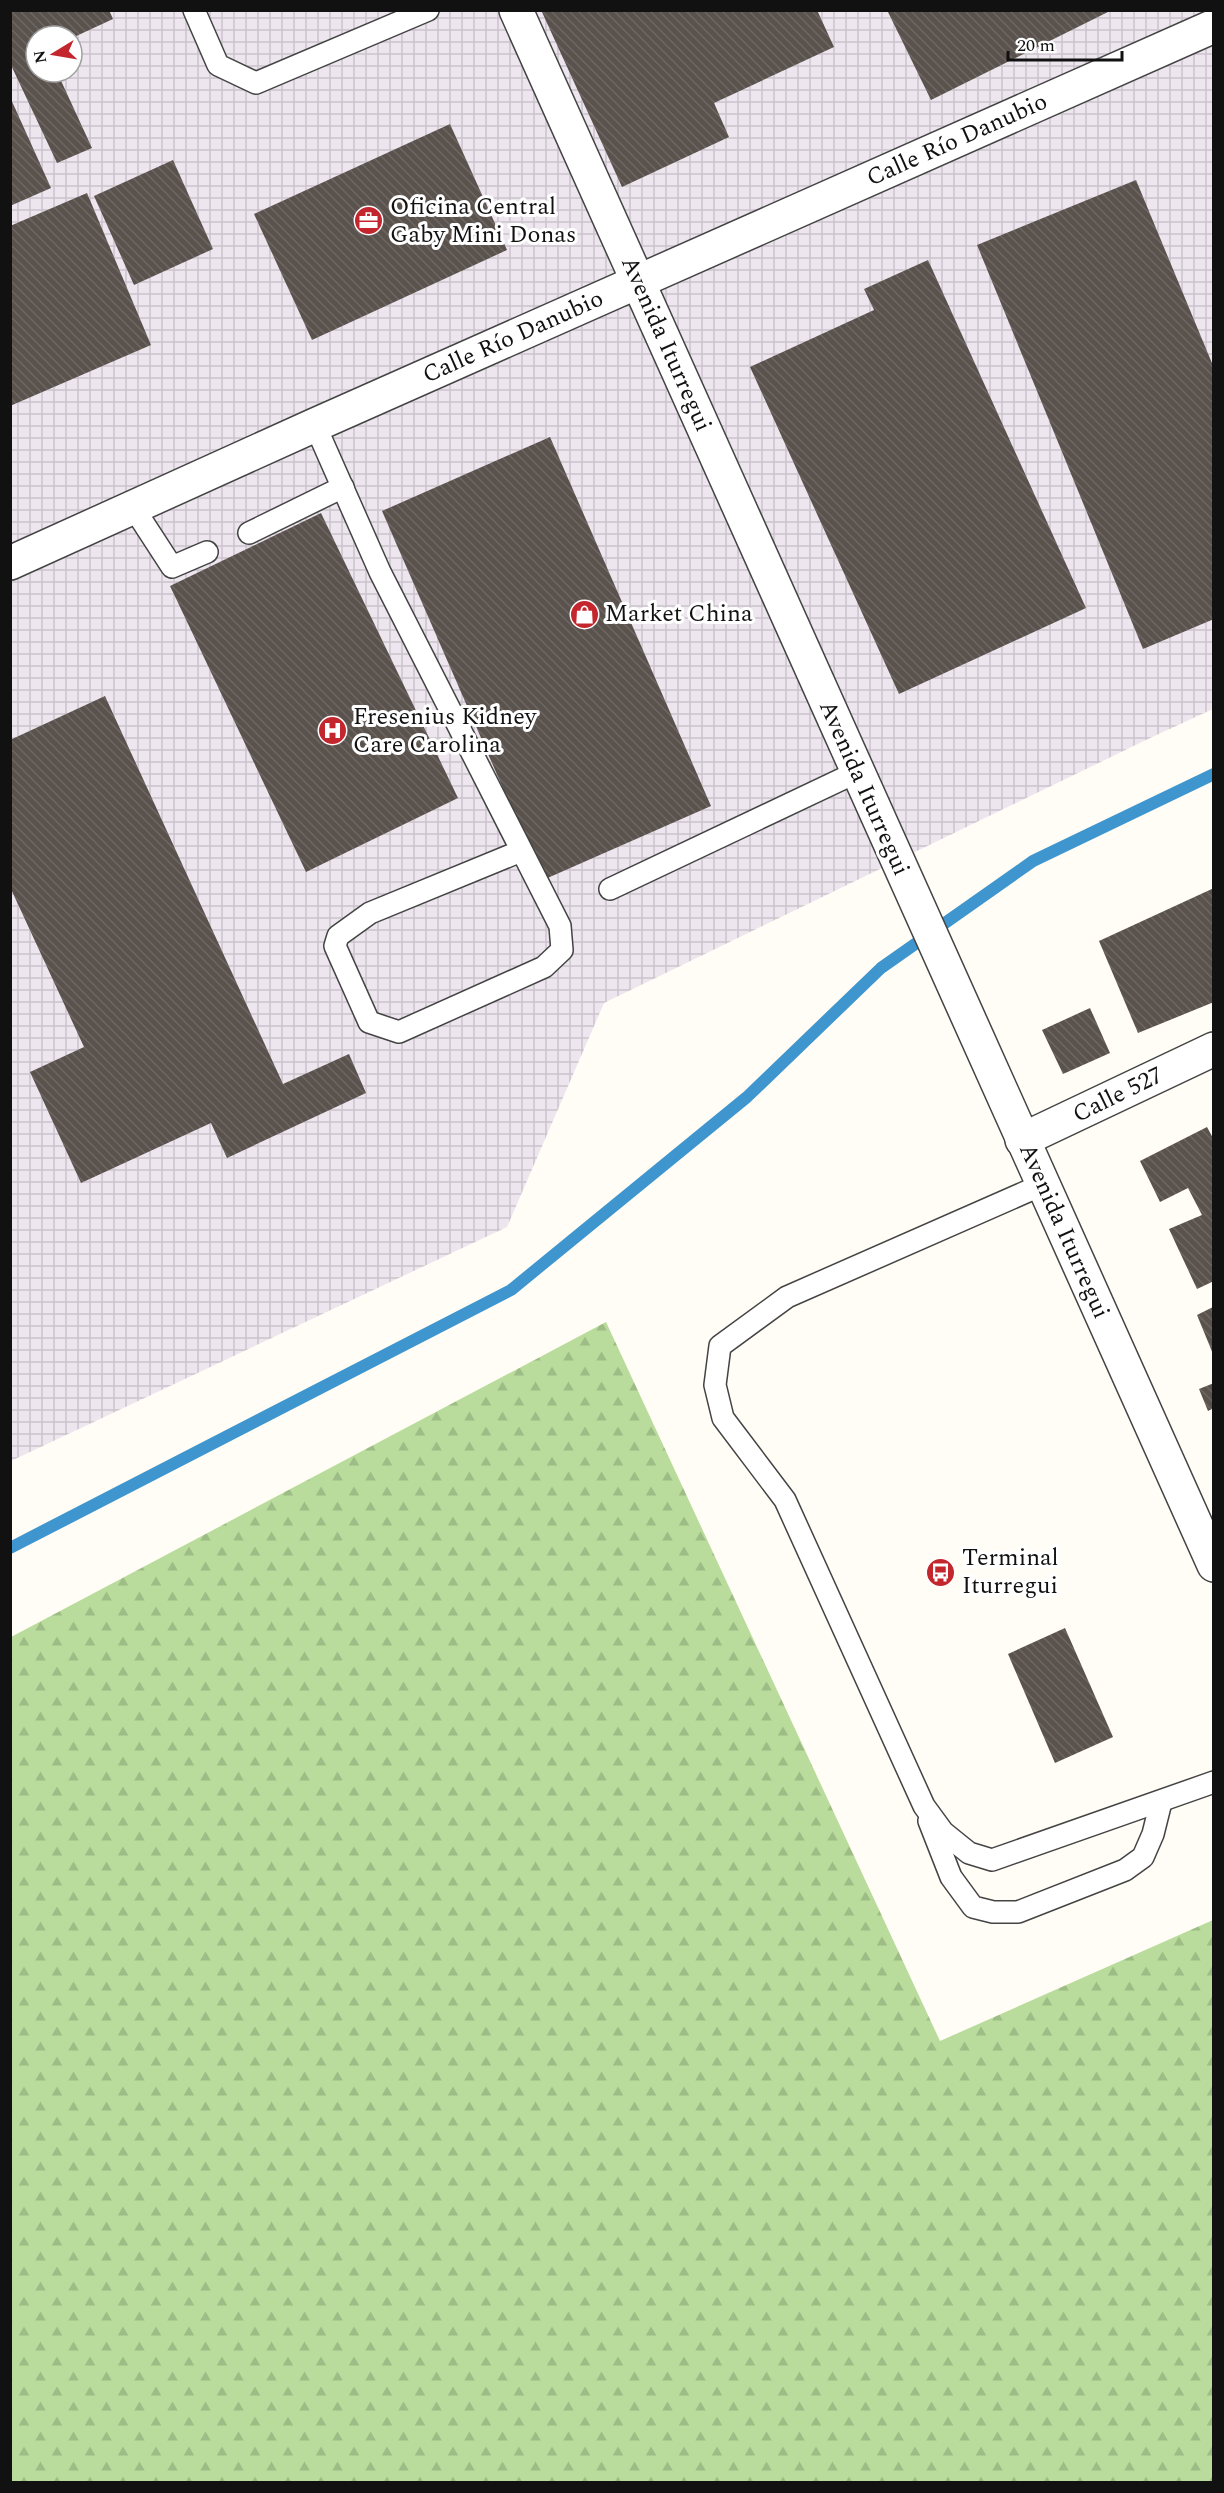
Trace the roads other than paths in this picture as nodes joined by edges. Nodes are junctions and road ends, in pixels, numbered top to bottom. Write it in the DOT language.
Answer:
graph roads {
  1 [pos="194,10"];
  2 [pos="428,10"];
  3 [pos="516,10"];
  4 [pos="1214,26"];
  5 [pos="639,281"];
  6 [pos="315,425"];
  7 [pos="343,487"];
  8 [pos="133,507"];
  9 [pos="249,533"];
  10 [pos="207,552"];
  11 [pos="10,563"];
  12 [pos="857,772"];
  13 [pos="521,851"];
  14 [pos="610,889"];
  15 [pos="1214,1049"];
  16 [pos="1022,1140"];
  17 [pos="1044,1184"];
  18 [pos="1214,1565"];
  19 [pos="1214,1782"];
  20 [pos="1161,1802"];
  21 [pos="924,1806"];
  1 -- 2 [label="lane"];
  3 -- 5 [label="street, Avenida Iturregui"];
  4 -- 5 [label="street, Calle Río Danubio"];
  5 -- 6 [label="street, Calle Río Danubio"];
  5 -- 12 [label="street, Avenida Iturregui"];
  6 -- 7 [label="lane"];
  6 -- 8 [label="street, Calle Río Danubio"];
  7 -- 9 [label="lane"];
  7 -- 13 [label="lane"];
  8 -- 10 [label="lane"];
  8 -- 11 [label="street, Calle Río Danubio"];
  12 -- 14 [label="lane"];
  12 -- 16 [label="street, Avenida Iturregui"];
  13 -- 13 [label="lane"];
  15 -- 16 [label="street, Calle 527"];
  16 -- 17 [label="street, Avenida Iturregui"];
  17 -- 18 [label="street, Avenida Iturregui"];
  17 -- 21 [label="lane"];
  19 -- 20 [label="lane"];
  20 -- 21 [label="lane"];
  20 -- 21 [label="lane"];
}
